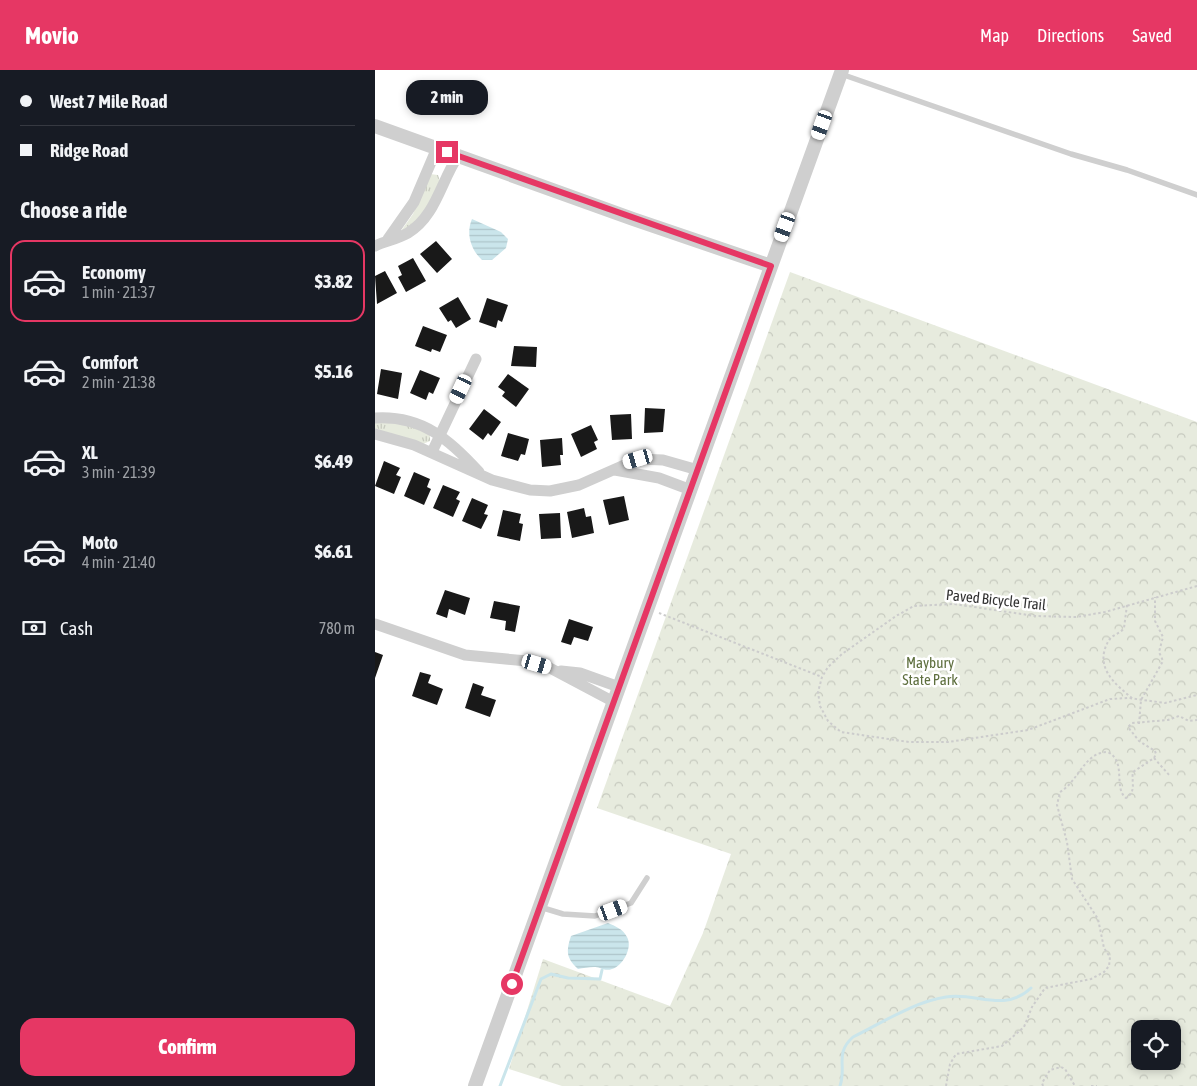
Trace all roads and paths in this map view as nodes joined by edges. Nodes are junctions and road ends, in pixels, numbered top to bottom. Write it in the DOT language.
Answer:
graph roads {
  1 [pos="842,72"];
  2 [pos="375,126"];
  3 [pos="437,148"];
  4 [pos="458,156"];
  5 [pos="1197,195"];
  6 [pos="388,240"];
  7 [pos="375,246"];
  8 [pos="771,266"];
  9 [pos="476,359"];
  10 [pos="375,418"];
  11 [pos="375,434"];
  12 [pos="440,435"];
  13 [pos="432,452"];
  14 [pos="615,470"];
  15 [pos="698,470"];
  16 [pos="482,475"];
  17 [pos="691,490"];
  18 [pos="1197,586"];
  19 [pos="1155,597"];
  20 [pos="1127,605"];
  21 [pos="648,609"];
  22 [pos="375,624"];
  23 [pos="557,670"];
  24 [pos="822,677"];
  25 [pos="619,687"];
  26 [pos="1197,695"];
  27 [pos="1133,699"];
  28 [pos="1141,700"];
  29 [pos="614,702"];
  30 [pos="1197,720"];
  31 [pos="1139,724"];
  32 [pos="1154,758"];
  33 [pos="1170,776"];
  34 [pos="647,878"];
  35 [pos="540,907"];
  36 [pos="475,1086"];
  37 [pos="946,1086"];
  38 [pos="1043,1086"];
  39 [pos="1075,1086"];
  40 [pos="1091,1086"];
  41 [pos="1097,1086"];
  1 -- 5 [label="lane"];
  1 -- 8 [label="street"];
  2 -- 3 [label="street"];
  3 -- 4 [label="street"];
  3 -- 6 [label="street"];
  4 -- 6 [label="street"];
  4 -- 8 [label="street"];
  6 -- 7 [label="street"];
  8 -- 15 [label="street"];
  9 -- 12 [label="street"];
  10 -- 12 [label="street"];
  11 -- 13 [label="street"];
  12 -- 13 [label="street"];
  12 -- 16 [label="street"];
  13 -- 16 [label="street"];
  14 -- 15 [label="street"];
  14 -- 16 [label="street"];
  14 -- 17 [label="street"];
  15 -- 17 [label="street"];
  17 -- 21 [label="street"];
  18 -- 19 [label="path, Paved Bicycle Trail"];
  19 -- 20 [label="path, Paved Bicycle Trail"];
  19 -- 28 [label="path"];
  20 -- 24 [label="path, Paved Bicycle Trail"];
  20 -- 27 [label="path"];
  21 -- 24 [label="path"];
  21 -- 25 [label="street"];
  22 -- 23 [label="street"];
  23 -- 25 [label="street"];
  23 -- 29 [label="street"];
  24 -- 27 [label="path"];
  25 -- 29 [label="street"];
  26 -- 28 [label="path"];
  27 -- 28 [label="path"];
  28 -- 31 [label="path"];
  29 -- 35 [label="street"];
  30 -- 31 [label="path"];
  31 -- 32 [label="path"];
  32 -- 33 [label="path"];
  32 -- 37 [label="path"];
  34 -- 35 [label="lane"];
  35 -- 36 [label="street"];
  38 -- 39 [label="path"];
  40 -- 41 [label="path"];
}
